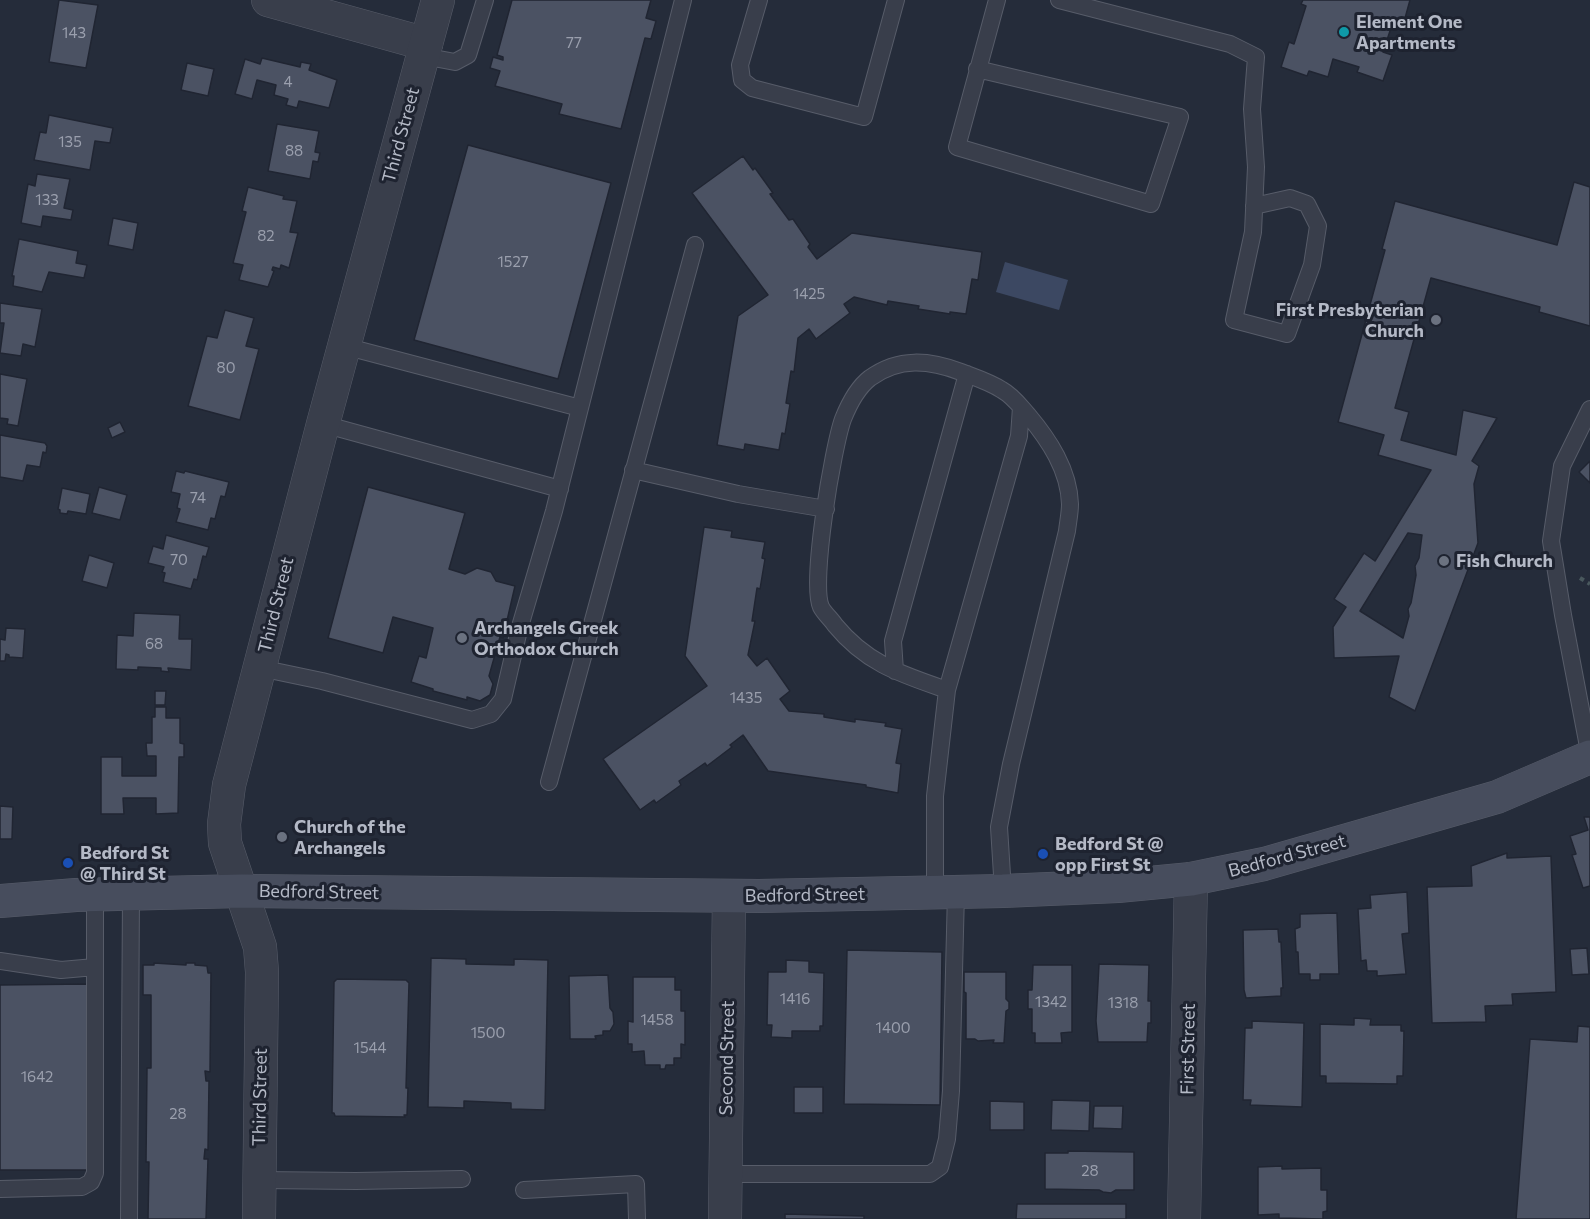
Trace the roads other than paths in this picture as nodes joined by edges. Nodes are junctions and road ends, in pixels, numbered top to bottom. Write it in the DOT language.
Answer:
graph roads {
  1 [pos="268,0"];
  2 [pos="438,0"];
  3 [pos="485,0"];
  4 [pos="683,0"];
  5 [pos="759,0"];
  6 [pos="896,0"];
  7 [pos="997,0"];
  8 [pos="1059,0"];
  9 [pos="425,50"];
  10 [pos="977,69"];
  11 [pos="1254,206"];
  12 [pos="695,245"];
  13 [pos="344,346"];
  14 [pos="967,374"];
  15 [pos="1021,407"];
  16 [pos="580,408"];
  17 [pos="1590,409"];
  18 [pos="323,424"];
  19 [pos="633,470"];
  20 [pos="560,489"];
  21 [pos="826,510"];
  22 [pos="260,668"];
  23 [pos="895,671"];
  24 [pos="947,690"];
  25 [pos="1590,757"];
  26 [pos="549,782"];
  27 [pos="1191,879"];
  28 [pos="242,891"];
  29 [pos="1003,891"];
  30 [pos="945,892"];
  31 [pos="130,894"];
  32 [pos="95,895"];
  33 [pos="729,897"];
  34 [pos="0,901"];
  35 [pos="0,962"];
  36 [pos="95,967"];
  37 [pos="726,1174"];
  38 [pos="462,1179"];
  39 [pos="260,1180"];
  40 [pos="0,1189"];
  41 [pos="524,1190"];
  42 [pos="129,1219"];
  43 [pos="259,1219"];
  44 [pos="637,1219"];
  45 [pos="725,1219"];
  46 [pos="1184,1219"];
  1 -- 9 [label="street"];
  2 -- 9 [label="street, Third Street"];
  3 -- 9 [label="lane"];
  4 -- 16 [label="lane"];
  5 -- 6 [label="lane"];
  7 -- 10 [label="lane"];
  8 -- 11 [label="lane"];
  9 -- 13 [label="street, Third Street"];
  10 -- 10 [label="lane"];
  11 -- 11 [label="lane"];
  12 -- 19 [label="lane"];
  13 -- 16 [label="lane"];
  13 -- 18 [label="street, Third Street"];
  14 -- 15 [label="lane"];
  14 -- 21 [label="lane"];
  14 -- 23 [label="lane"];
  15 -- 24 [label="lane"];
  15 -- 29 [label="lane"];
  16 -- 20 [label="lane"];
  17 -- 25 [label="lane"];
  18 -- 20 [label="lane"];
  18 -- 22 [label="street, Third Street"];
  19 -- 21 [label="lane"];
  19 -- 26 [label="lane"];
  20 -- 22 [label="lane"];
  21 -- 23 [label="lane"];
  22 -- 28 [label="street, Third Street"];
  23 -- 24 [label="lane"];
  24 -- 30 [label="lane"];
  25 -- 27 [label="main road, Bedford Street"];
  27 -- 29 [label="main road, Bedford Street"];
  27 -- 46 [label="street, First Street"];
  28 -- 31 [label="main road, Bedford Street"];
  28 -- 33 [label="main road, Bedford Street"];
  28 -- 39 [label="street, Third Street"];
  29 -- 30 [label="main road, Bedford Street"];
  30 -- 33 [label="main road, Bedford Street"];
  30 -- 37 [label="lane"];
  31 -- 32 [label="main road, Bedford Street"];
  31 -- 42 [label="lane"];
  32 -- 34 [label="main road, Bedford Street"];
  32 -- 36 [label="lane"];
  33 -- 37 [label="street, Second Street"];
  35 -- 36 [label="lane"];
  36 -- 40 [label="lane"];
  37 -- 45 [label="street, Second Street"];
  38 -- 39 [label="lane"];
  39 -- 43 [label="street, Third Street"];
  41 -- 44 [label="lane"];
}
